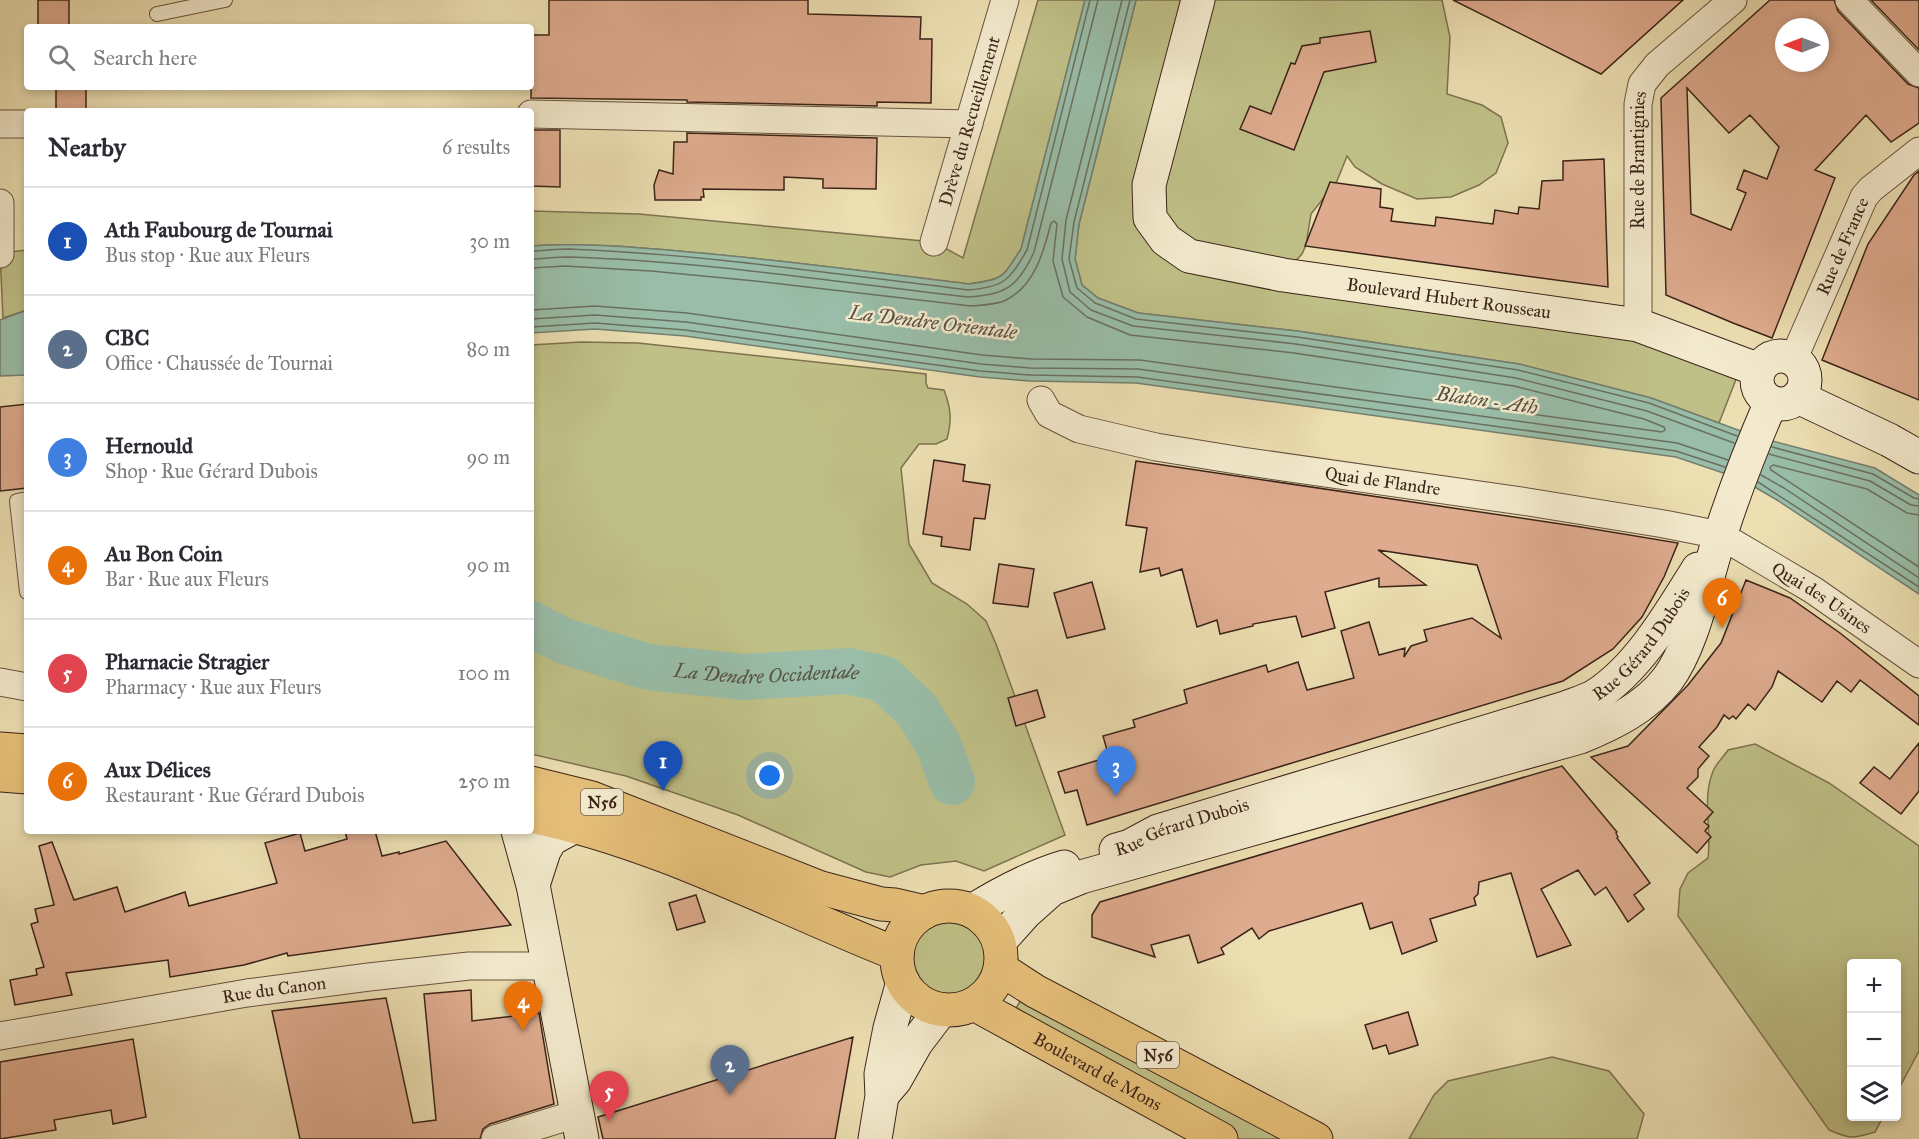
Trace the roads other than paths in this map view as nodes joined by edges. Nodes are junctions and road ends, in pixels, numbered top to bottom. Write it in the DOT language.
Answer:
graph roads {
  1 [pos="225,0"];
  2 [pos="1005,0"];
  3 [pos="1198,0"];
  4 [pos="1733,0"];
  5 [pos="1849,0"];
  6 [pos="157,14"];
  7 [pos="1919,73"];
  8 [pos="534,114"];
  9 [pos="0,124"];
  10 [pos="24,124"];
  11 [pos="969,124"];
  12 [pos="1919,151"];
  13 [pos="0,202"];
  14 [pos="934,242"];
  15 [pos="0,254"];
  16 [pos="1638,325"];
  17 [pos="1793,360"];
  18 [pos="1759,370"];
  19 [pos="1045,407"];
  20 [pos="1776,408"];
  21 [pos="1919,457"];
  22 [pos="24,500"];
  23 [pos="1726,520"];
  24 [pos="24,565"];
  25 [pos="1919,664"];
  26 [pos="0,681"];
  27 [pos="24,686"];
  28 [pos="0,749"];
  29 [pos="24,751"];
  30 [pos="0,775"];
  31 [pos="24,777"];
  32 [pos="534,784"];
  33 [pos="534,798"];
  34 [pos="534,817"];
  35 [pos="575,826"];
  36 [pos="671,829"];
  37 [pos="519,834"];
  38 [pos="533,885"];
  39 [pos="972,911"];
  40 [pos="925,912"];
  41 [pos="1000,955"];
  42 [pos="549,966"];
  43 [pos="900,968"];
  44 [pos="974,1004"];
  45 [pos="941,1010"];
  46 [pos="0,1036"];
  47 [pos="882,1096"];
  48 [pos="579,1126"];
  49 [pos="495,1139"];
  50 [pos="875,1139"];
  51 [pos="1221,1139"];
  52 [pos="1316,1139"];
  1 -- 6 [label="lane"];
  2 -- 11 [label="street, Drève du Recueillement"];
  3 -- 16 [label="street, Boulevard Hubert Rousseau"];
  4 -- 16 [label="street, Rue de Brantignies"];
  5 -- 7 [label="street"];
  8 -- 11 [label="street"];
  9 -- 10 [label="street"];
  11 -- 14 [label="street, Drève du Recueillement"];
  12 -- 17 [label="street, Rue de France"];
  13 -- 15 [label="street"];
  16 -- 18 [label="street, Boulevard Hubert Rousseau"];
  17 -- 18 [label="street"];
  17 -- 20 [label="street"];
  18 -- 20 [label="street"];
  19 -- 23 [label="street, Quai de Flandre"];
  20 -- 21 [label="street"];
  20 -- 23 [label="street"];
  22 -- 24 [label="lane"];
  23 -- 25 [label="street, Quai des Usines"];
  23 -- 39 [label="street, Rue Gérard Dubois"];
  23 -- 41 [label="street, Rue Gérard Dubois"];
  26 -- 27 [label="street"];
  28 -- 29 [label="main road"];
  30 -- 31 [label="main road"];
  32 -- 36 [label="main road, N56"];
  33 -- 36 [label="street"];
  34 -- 35 [label="main road, N56"];
  35 -- 38 [label="street"];
  35 -- 43 [label="main road, N56"];
  36 -- 40 [label="main road, N56"];
  37 -- 38 [label="street"];
  38 -- 42 [label="street"];
  39 -- 40 [label="main road"];
  39 -- 41 [label="main road"];
  40 -- 43 [label="main road"];
  41 -- 44 [label="main road"];
  41 -- 52 [label="main road, N56"];
  42 -- 46 [label="street, Rue du Canon"];
  42 -- 48 [label="street"];
  43 -- 45 [label="main road"];
  43 -- 47 [label="street"];
  44 -- 45 [label="main road"];
  44 -- 51 [label="main road, Boulevard de Mons / N56"];
  45 -- 47 [label="street"];
  47 -- 50 [label="street"];
  48 -- 49 [label="street"];
}
